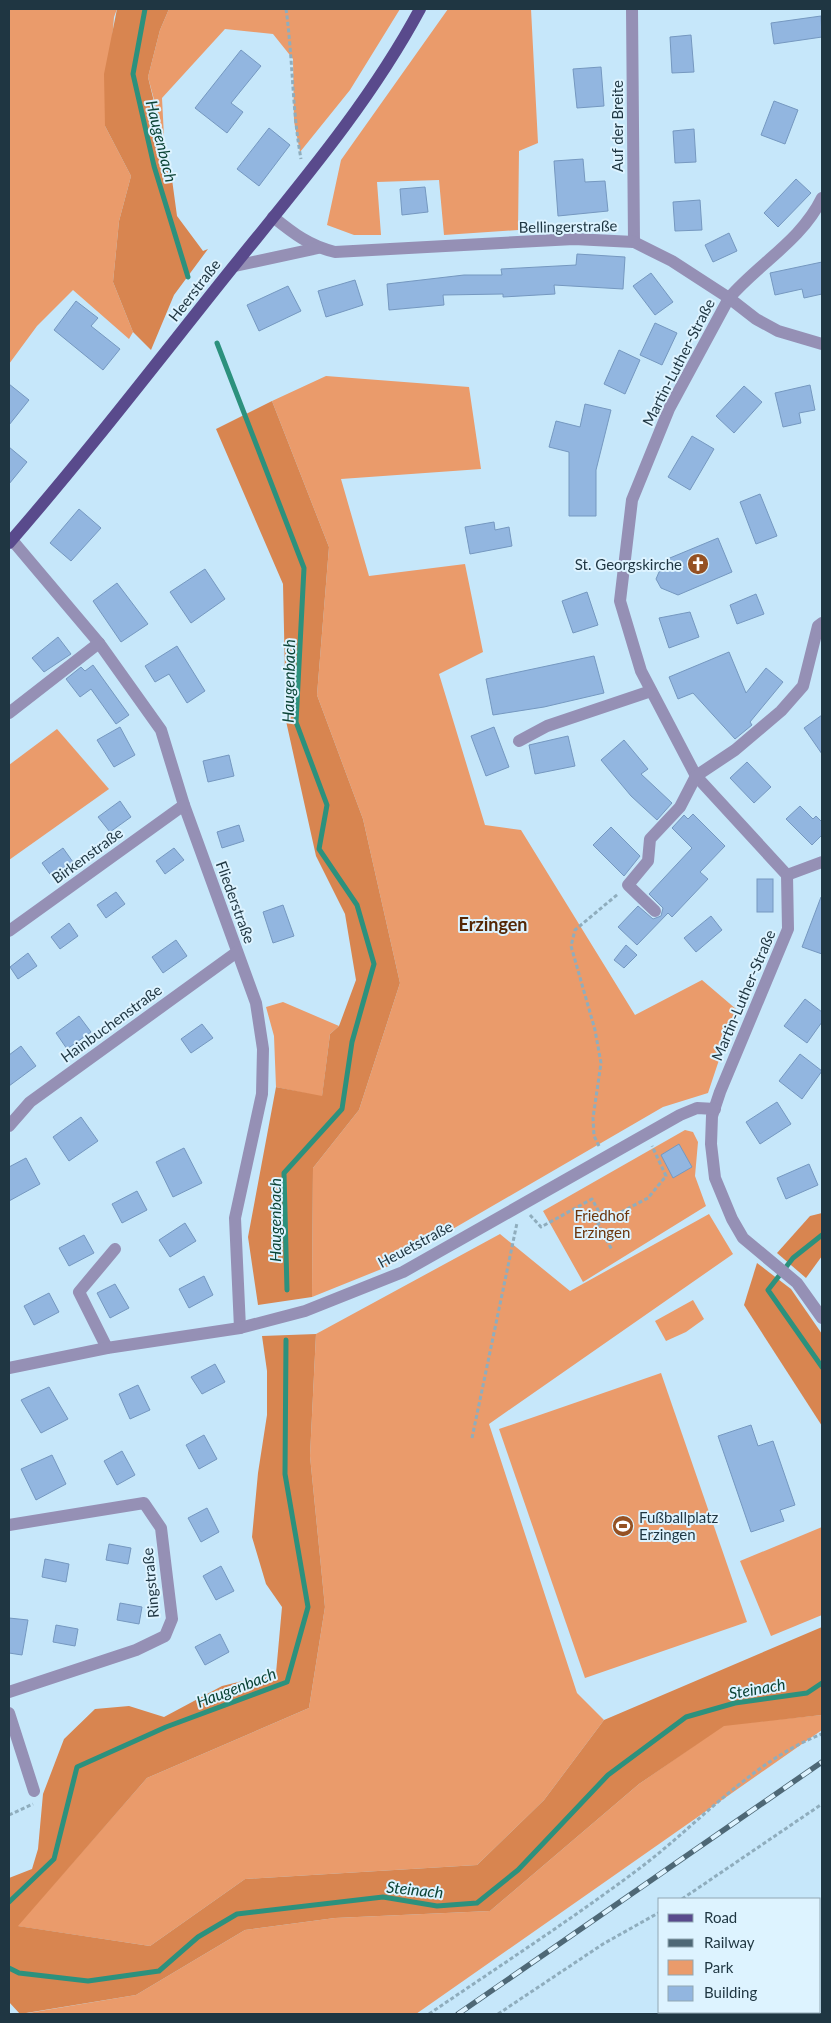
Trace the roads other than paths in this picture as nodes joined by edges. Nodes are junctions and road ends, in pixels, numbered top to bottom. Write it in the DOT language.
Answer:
graph roads {
  1 [pos="420,9"];
  2 [pos="632,9"];
  3 [pos="822,198"];
  4 [pos="273,217"];
  5 [pos="634,242"];
  6 [pos="318,248"];
  7 [pos="234,266"];
  8 [pos="729,298"];
  9 [pos="822,344"];
  10 [pos="10,541"];
  11 [pos="822,623"];
  12 [pos="99,643"];
  13 [pos="651,691"];
  14 [pos="9,713"];
  15 [pos="519,741"];
  16 [pos="696,776"];
  17 [pos="184,805"];
  18 [pos="822,862"];
  19 [pos="787,874"];
  20 [pos="656,911"];
  21 [pos="9,930"];
  22 [pos="237,952"];
  23 [pos="715,1109"];
  24 [pos="9,1126"];
  25 [pos="115,1249"];
  26 [pos="822,1318"];
  27 [pos="240,1328"];
  28 [pos="107,1348"];
  29 [pos="9,1368"];
  30 [pos="9,1525"];
  31 [pos="9,1692"];
  32 [pos="9,1713"];
  33 [pos="34,1791"];
  1 -- 4 [label="main road, Heerstraße"];
  2 -- 5 [label="street, Auf der Breite"];
  3 -- 8 [label="street, Martin-Luther-Straße"];
  4 -- 6 [label="street, Bellingerstraße"];
  4 -- 7 [label="main road, Heerstraße"];
  5 -- 6 [label="street, Bellingerstraße"];
  5 -- 8 [label="street, Bellingerstraße"];
  6 -- 7 [label="street, Bellingerstraße"];
  7 -- 10 [label="main road, Heerstraße"];
  8 -- 9 [label="street, Bellingerstraße"];
  8 -- 13 [label="street, Martin-Luther-Straße"];
  10 -- 12 [label="street, Fliederstraße"];
  11 -- 16 [label="street"];
  12 -- 14 [label="street"];
  12 -- 17 [label="street, Fliederstraße"];
  13 -- 15 [label="street"];
  13 -- 16 [label="street, Martin-Luther-Straße"];
  16 -- 19 [label="street, Martin-Luther-Straße"];
  16 -- 20 [label="street"];
  17 -- 21 [label="street, Birkenstraße"];
  17 -- 22 [label="street, Fliederstraße"];
  18 -- 19 [label="street"];
  19 -- 23 [label="street, Martin-Luther-Straße"];
  22 -- 24 [label="street, Hainbuchenstraße"];
  22 -- 27 [label="street, Fliederstraße"];
  23 -- 26 [label="street, Martin-Luther-Straße"];
  23 -- 27 [label="street, Heuetstraße"];
  25 -- 28 [label="street"];
  27 -- 28 [label="street, Heuetstraße"];
  28 -- 29 [label="street, Heuetstraße"];
  30 -- 31 [label="street, Ringstraße"];
  32 -- 33 [label="street"];
}
